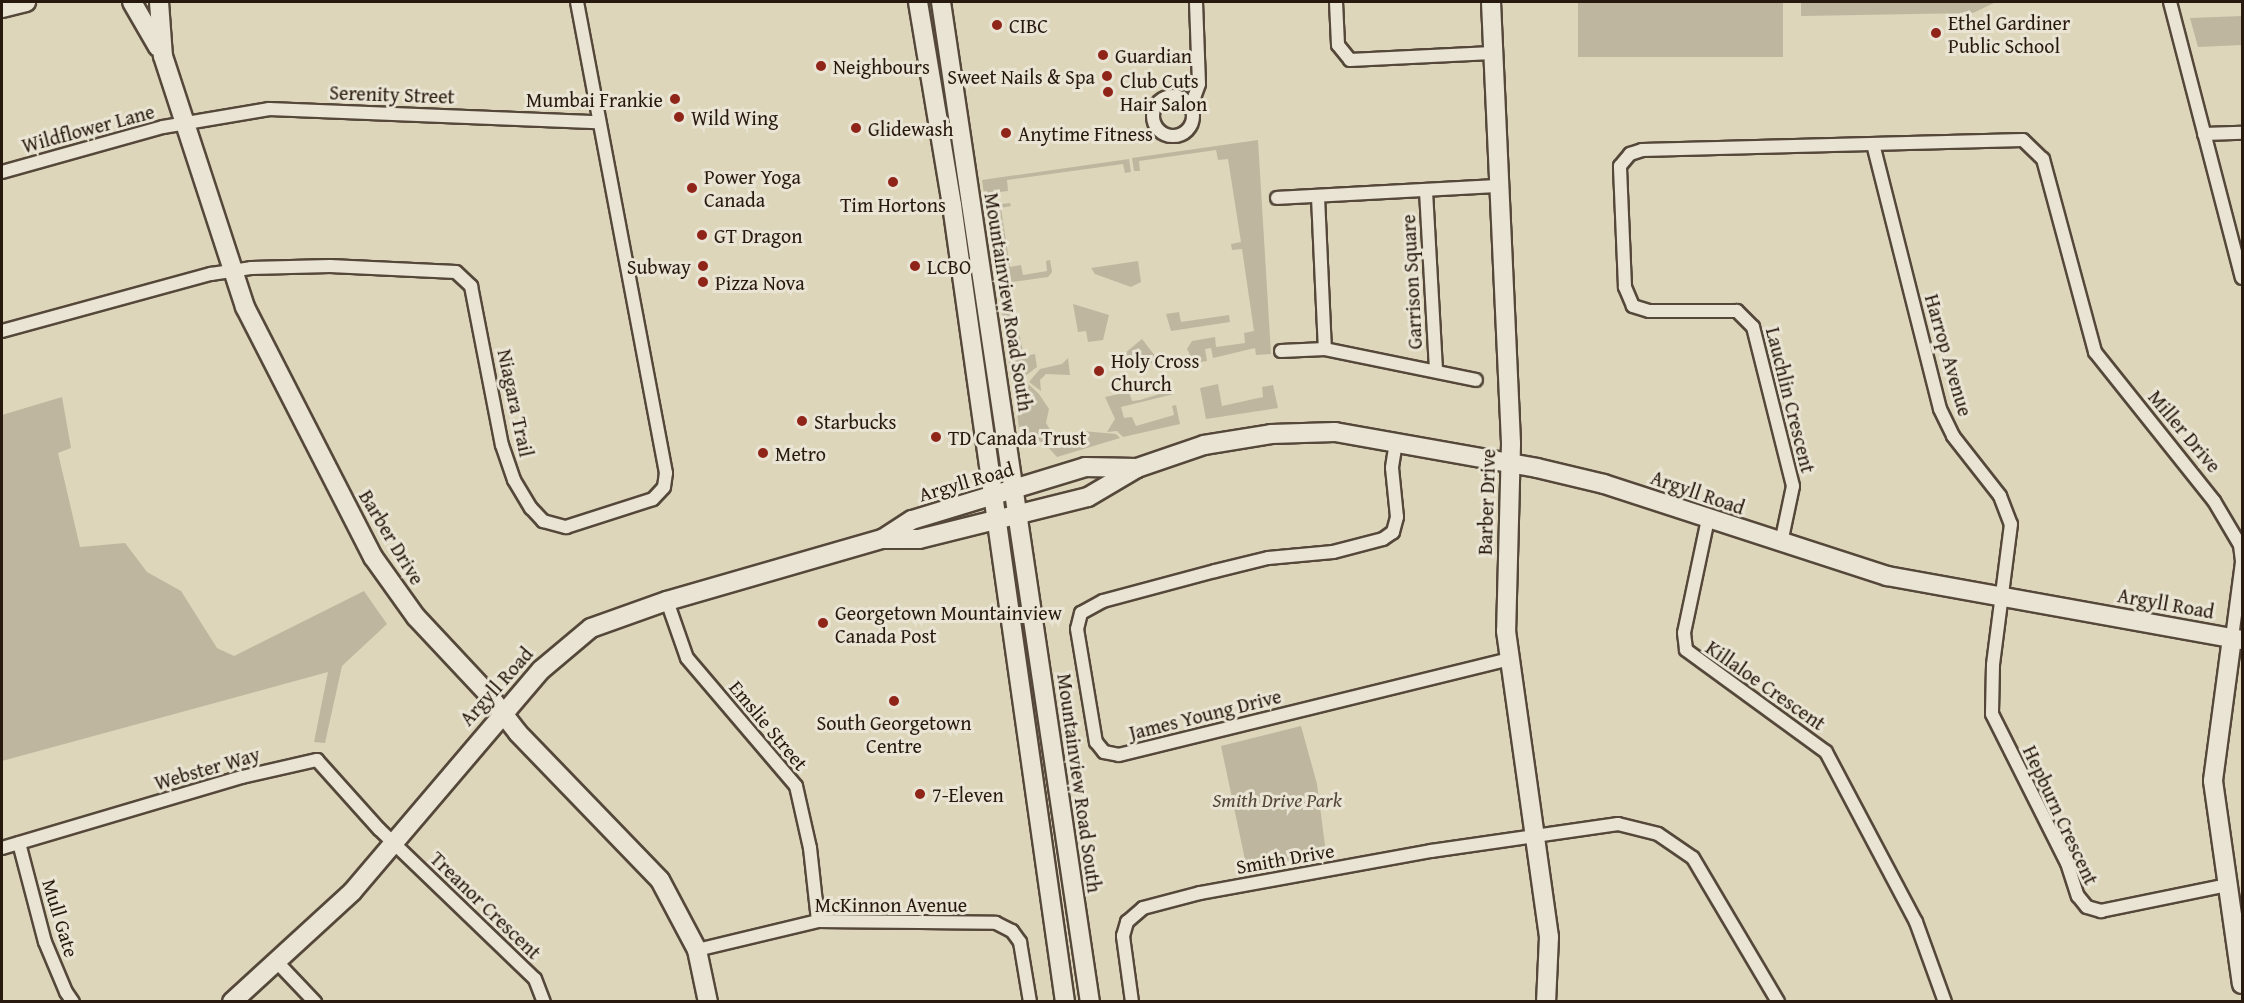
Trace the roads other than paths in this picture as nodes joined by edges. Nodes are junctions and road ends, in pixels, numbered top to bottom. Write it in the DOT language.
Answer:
graph roads {
  1 [pos="26,2"];
  2 [pos="132,2"];
  3 [pos="159,2"];
  4 [pos="577,2"];
  5 [pos="918,2"];
  6 [pos="941,2"];
  7 [pos="1196,2"];
  8 [pos="1336,2"];
  9 [pos="1491,2"];
  10 [pos="2170,2"];
  11 [pos="2,8"];
  12 [pos="1491,53"];
  13 [pos="163,56"];
  14 [pos="1191,106"];
  15 [pos="185,122"];
  16 [pos="598,122"];
  17 [pos="2242,133"];
  18 [pos="2204,134"];
  19 [pos="1873,144"];
  20 [pos="2,172"];
  21 [pos="1500,186"];
  22 [pos="1426,191"];
  23 [pos="1318,197"];
  24 [pos="1277,198"];
  25 [pos="233,271"];
  26 [pos="2242,278"];
  27 [pos="2,331"];
  28 [pos="1325,349"];
  29 [pos="1281,351"];
  30 [pos="1436,371"];
  31 [pos="1476,380"];
  32 [pos="1395,442"];
  33 [pos="1511,464"];
  34 [pos="1137,468"];
  35 [pos="1015,490"];
  36 [pos="993,497"];
  37 [pos="1018,513"];
  38 [pos="996,519"];
  39 [pos="1708,519"];
  40 [pos="882,539"];
  41 [pos="1781,543"];
  42 [pos="2002,596"];
  43 [pos="667,602"];
  44 [pos="2237,639"];
  45 [pos="1509,658"];
  46 [pos="503,713"];
  47 [pos="1536,837"];
  48 [pos="392,842"];
  49 [pos="19,843"];
  50 [pos="2,848"];
  51 [pos="2228,885"];
  52 [pos="818,921"];
  53 [pos="697,950"];
  54 [pos="276,961"];
  55 [pos="2242,984"];
  56 [pos="73,1002"];
  57 [pos="232,1002"];
  58 [pos="315,1002"];
  59 [pos="544,1002"];
  60 [pos="708,1002"];
  61 [pos="1030,1002"];
  62 [pos="1065,1002"];
  63 [pos="1090,1002"];
  64 [pos="1132,1002"];
  65 [pos="1546,1002"];
  66 [pos="1778,1002"];
  67 [pos="1946,1002"];
  1 -- 11 [label="street"];
  2 -- 13 [label="street, Barber Drive"];
  3 -- 13 [label="street, Barber Drive"];
  4 -- 16 [label="street, Niagara Trail"];
  5 -- 36 [label="street"];
  6 -- 35 [label="street, Mountainview Road South"];
  7 -- 14 [label="street"];
  8 -- 12 [label="street"];
  9 -- 12 [label="street, Barber Drive"];
  10 -- 18 [label="street"];
  12 -- 21 [label="street, Barber Drive"];
  13 -- 15 [label="street, Barber Drive"];
  15 -- 16 [label="street, Serenity Street"];
  15 -- 20 [label="street, Wildflower Lane"];
  15 -- 25 [label="street, Barber Drive"];
  16 -- 25 [label="street, Niagara Trail"];
  17 -- 18 [label="street"];
  18 -- 26 [label="street"];
  19 -- 41 [label="street, Lauchlin Crescent"];
  19 -- 42 [label="street, Harrop Avenue"];
  19 -- 44 [label="street, Miller Drive"];
  21 -- 22 [label="street, Garrison Square"];
  21 -- 33 [label="street, Barber Drive"];
  22 -- 23 [label="street, Garrison Square"];
  22 -- 30 [label="street, Garrison Square"];
  23 -- 24 [label="street, Garrison Square"];
  23 -- 28 [label="street"];
  25 -- 27 [label="street, Niagara Trail"];
  25 -- 46 [label="street, Barber Drive"];
  28 -- 29 [label="street, Garrison Square"];
  28 -- 30 [label="street, Garrison Square"];
  30 -- 31 [label="street, Garrison Square"];
  32 -- 33 [label="street, Argyll Road"];
  32 -- 34 [label="street, Argyll Road"];
  32 -- 45 [label="street, James Young Drive"];
  33 -- 39 [label="street, Argyll Road"];
  33 -- 45 [label="street, Barber Drive"];
  34 -- 35 [label="street, Argyll Road"];
  34 -- 37 [label="street, Argyll Road"];
  35 -- 36 [label="street, Argyll Road"];
  35 -- 37 [label="street, Mountainview Road South"];
  36 -- 38 [label="street"];
  36 -- 40 [label="street, Argyll Road"];
  37 -- 38 [label="street, Argyll Road"];
  37 -- 63 [label="street, Mountainview Road South"];
  38 -- 40 [label="street, Argyll Road"];
  38 -- 62 [label="street"];
  39 -- 41 [label="street, Argyll Road"];
  39 -- 67 [label="street, Killaloe Crescent"];
  40 -- 43 [label="street, Argyll Road"];
  41 -- 42 [label="street, Argyll Road"];
  42 -- 44 [label="street, Argyll Road"];
  42 -- 51 [label="street, Hepburn Crescent"];
  43 -- 46 [label="street, Argyll Road"];
  43 -- 52 [label="street, Emslie Street"];
  44 -- 51 [label="street, Miller Drive"];
  45 -- 47 [label="street, Barber Drive"];
  46 -- 48 [label="street, Argyll Road"];
  46 -- 53 [label="street, Barber Drive"];
  47 -- 64 [label="street, Smith Drive"];
  47 -- 65 [label="street, Barber Drive"];
  47 -- 66 [label="street"];
  48 -- 49 [label="street, Webster Way"];
  48 -- 54 [label="street, Argyll Road"];
  48 -- 59 [label="street, Treanor Crescent"];
  49 -- 50 [label="street, Webster Way"];
  49 -- 56 [label="street, Mull Gate"];
  51 -- 55 [label="street, Miller Drive"];
  52 -- 53 [label="street, McKinnon Avenue"];
  52 -- 61 [label="street, McKinnon Avenue"];
  53 -- 60 [label="street, Barber Drive"];
  54 -- 57 [label="street, Argyll Road"];
  54 -- 58 [label="street"];
}
